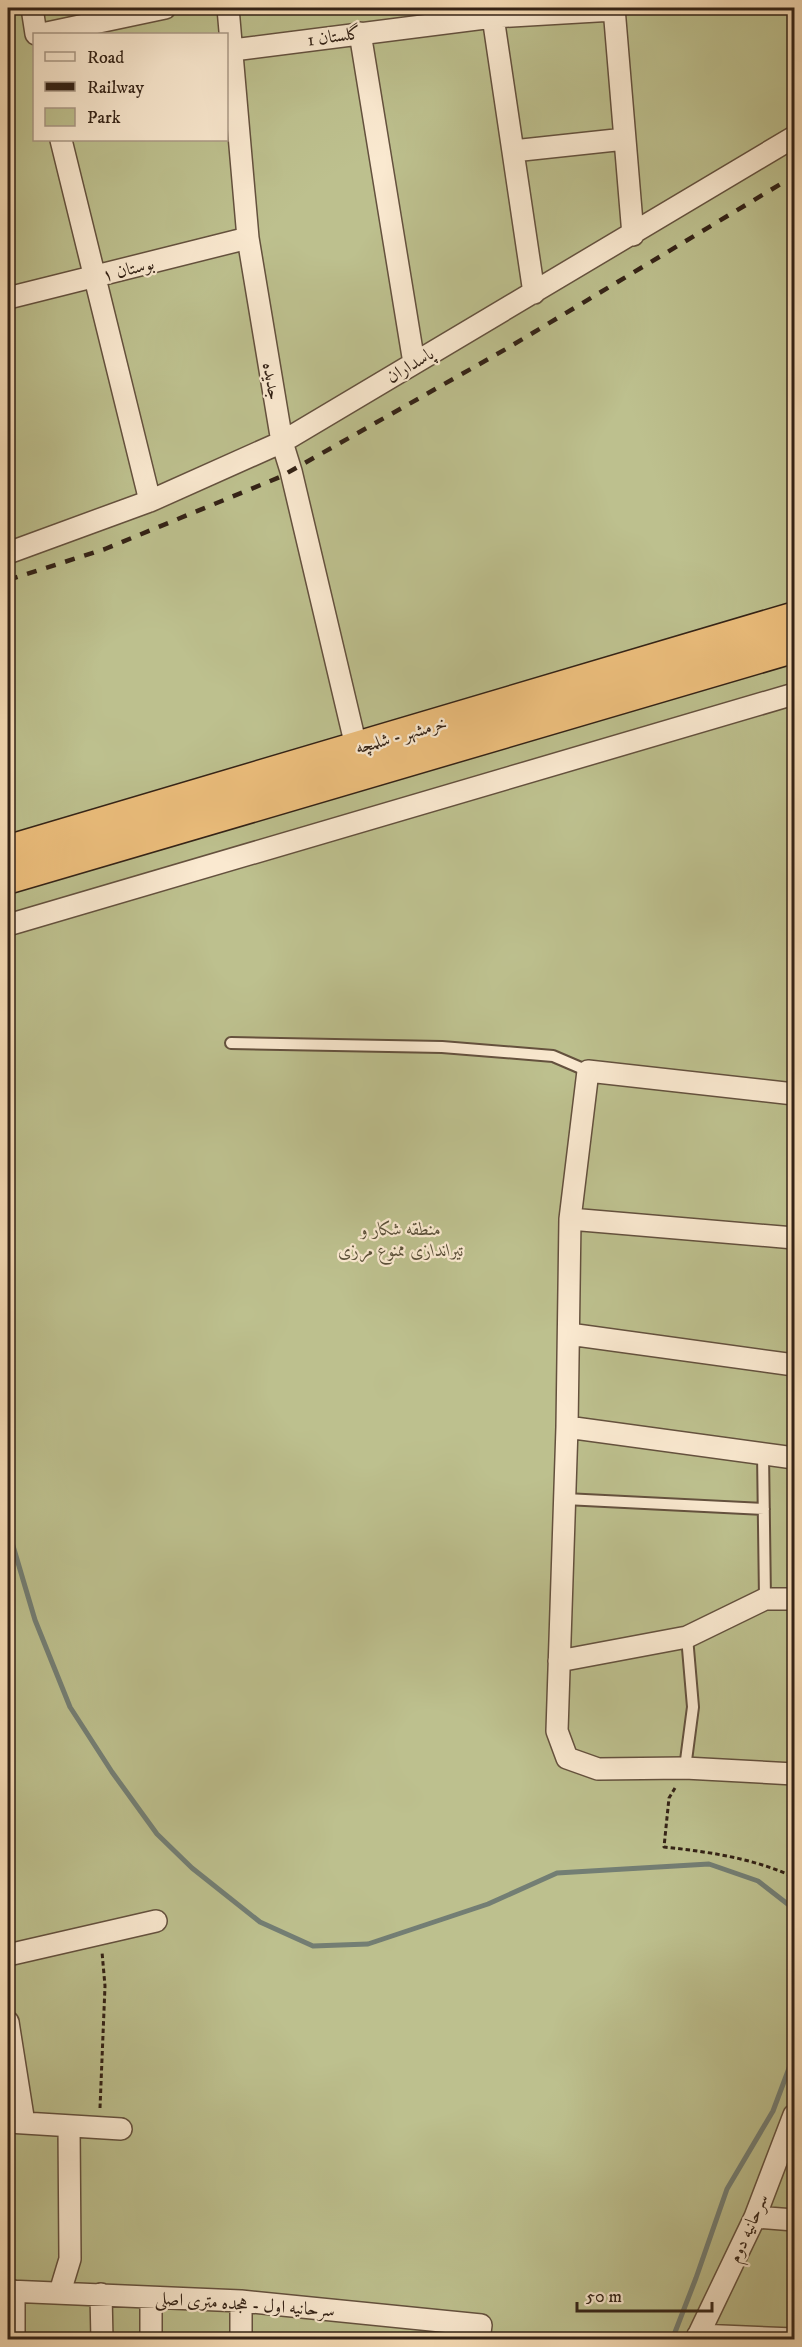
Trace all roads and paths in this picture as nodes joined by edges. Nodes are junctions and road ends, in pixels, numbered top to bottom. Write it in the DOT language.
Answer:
graph roads {
  1 [pos="32,8"];
  2 [pos="165,8"];
  3 [pos="228,8"];
  4 [pos="614,9"];
  5 [pos="493,18"];
  6 [pos="36,33"];
  7 [pos="47,33"];
  8 [pos="360,33"];
  9 [pos="233,50"];
  10 [pos="795,137"];
  11 [pos="625,139"];
  12 [pos="61,141"];
  13 [pos="513,151"];
  14 [pos="633,235"];
  15 [pos="248,238"];
  16 [pos="94,277"];
  17 [pos="534,293"];
  18 [pos="8,298"];
  19 [pos="414,363"];
  20 [pos="282,442"];
  21 [pos="150,501"];
  22 [pos="8,554"];
  23 [pos="795,619"];
  24 [pos="795,646"];
  25 [pos="795,694"];
  26 [pos="359,761"];
  27 [pos="8,858"];
  28 [pos="8,925"];
  29 [pos="231,1043"];
  30 [pos="588,1071"];
  31 [pos="795,1094"];
  32 [pos="570,1219"];
  33 [pos="795,1238"];
  34 [pos="569,1334"];
  35 [pos="795,1365"];
  36 [pos="567,1427"];
  37 [pos="763,1454"];
  38 [pos="795,1458"];
  39 [pos="565,1499"];
  40 [pos="764,1509"];
  41 [pos="765,1599"];
  42 [pos="795,1599"];
  43 [pos="687,1637"];
  44 [pos="558,1660"];
  45 [pos="685,1768"];
  46 [pos="795,1774"];
  47 [pos="795,1876"];
  48 [pos="156,1921"];
  49 [pos="100,1934"];
  50 [pos="8,1955"];
  51 [pos="8,2022"];
  52 [pos="795,2115"];
  53 [pos="16,2123"];
  54 [pos="69,2126"];
  55 [pos="99,2127"];
  56 [pos="121,2128"];
  57 [pos="755,2217"];
  58 [pos="795,2220"];
  59 [pos="11,2291"];
  60 [pos="60,2292"];
  61 [pos="101,2294"];
  62 [pos="151,2298"];
  63 [pos="241,2301"];
  64 [pos="480,2332"];
  65 [pos="697,2337"];
  66 [pos="795,2339"];
  67 [pos="14,2340"];
  68 [pos="102,2340"];
  69 [pos="150,2340"];
  70 [pos="241,2340"];
  1 -- 6 [label="street"];
  2 -- 7 [label="street"];
  3 -- 9 [label="street, جدیده"];
  4 -- 5 [label="street, گلستان 1"];
  4 -- 11 [label="street"];
  5 -- 8 [label="street, گلستان 1"];
  5 -- 13 [label="street"];
  8 -- 9 [label="street, گلستان 1"];
  8 -- 19 [label="street"];
  9 -- 15 [label="street, جدیده"];
  10 -- 14 [label="street, پاسداران"];
  11 -- 13 [label="street"];
  11 -- 14 [label="street"];
  12 -- 16 [label="street"];
  13 -- 17 [label="street"];
  14 -- 17 [label="street, پاسداران"];
  15 -- 16 [label="street, بوستان ۱"];
  15 -- 20 [label="street, جدیده"];
  16 -- 18 [label="street, بوستان ۱"];
  16 -- 21 [label="street"];
  17 -- 19 [label="street, پاسداران"];
  19 -- 20 [label="street, پاسداران"];
  20 -- 21 [label="street, پاسداران"];
  20 -- 26 [label="street, جدیده"];
  21 -- 22 [label="street, پاسداران"];
  23 -- 26 [label="highway, خرمشهر - شلمچه"];
  24 -- 26 [label="highway, خرمشهر - شلمچه"];
  25 -- 28 [label="street"];
  26 -- 27 [label="highway, خرمشهر - شلمچه"];
  29 -- 30 [label="lane"];
  30 -- 31 [label="street"];
  30 -- 32 [label="street"];
  32 -- 33 [label="street"];
  32 -- 34 [label="street"];
  34 -- 35 [label="street"];
  34 -- 36 [label="street"];
  36 -- 37 [label="street"];
  36 -- 39 [label="street"];
  37 -- 38 [label="street"];
  37 -- 40 [label="lane"];
  39 -- 40 [label="lane"];
  39 -- 44 [label="street"];
  40 -- 41 [label="lane"];
  41 -- 42 [label="street"];
  41 -- 43 [label="street"];
  43 -- 44 [label="street"];
  43 -- 45 [label="lane"];
  44 -- 45 [label="street"];
  45 -- 46 [label="street"];
  45 -- 47 [label="path"];
  48 -- 49 [label="street"];
  49 -- 50 [label="street"];
  49 -- 55 [label="path"];
  51 -- 53 [label="street"];
  52 -- 57 [label="street, سرحانیه دوم"];
  53 -- 54 [label="street"];
  54 -- 55 [label="street"];
  54 -- 60 [label="street"];
  55 -- 56 [label="street"];
  57 -- 58 [label="street"];
  57 -- 65 [label="street, سرحانیه دوم"];
  59 -- 60 [label="street, سرحانیه اول - هجده متری اصلی"];
  59 -- 67 [label="street"];
  60 -- 61 [label="street, سرحانیه اول - هجده متری اصلی"];
  61 -- 62 [label="street, سرحانیه اول - هجده متری اصلی"];
  61 -- 68 [label="street"];
  62 -- 63 [label="street, سرحانیه اول - هجده متری اصلی"];
  62 -- 69 [label="street"];
  63 -- 64 [label="street, سرحانیه اول - هجده متری اصلی"];
  63 -- 70 [label="street"];
  65 -- 66 [label="street"];
}
